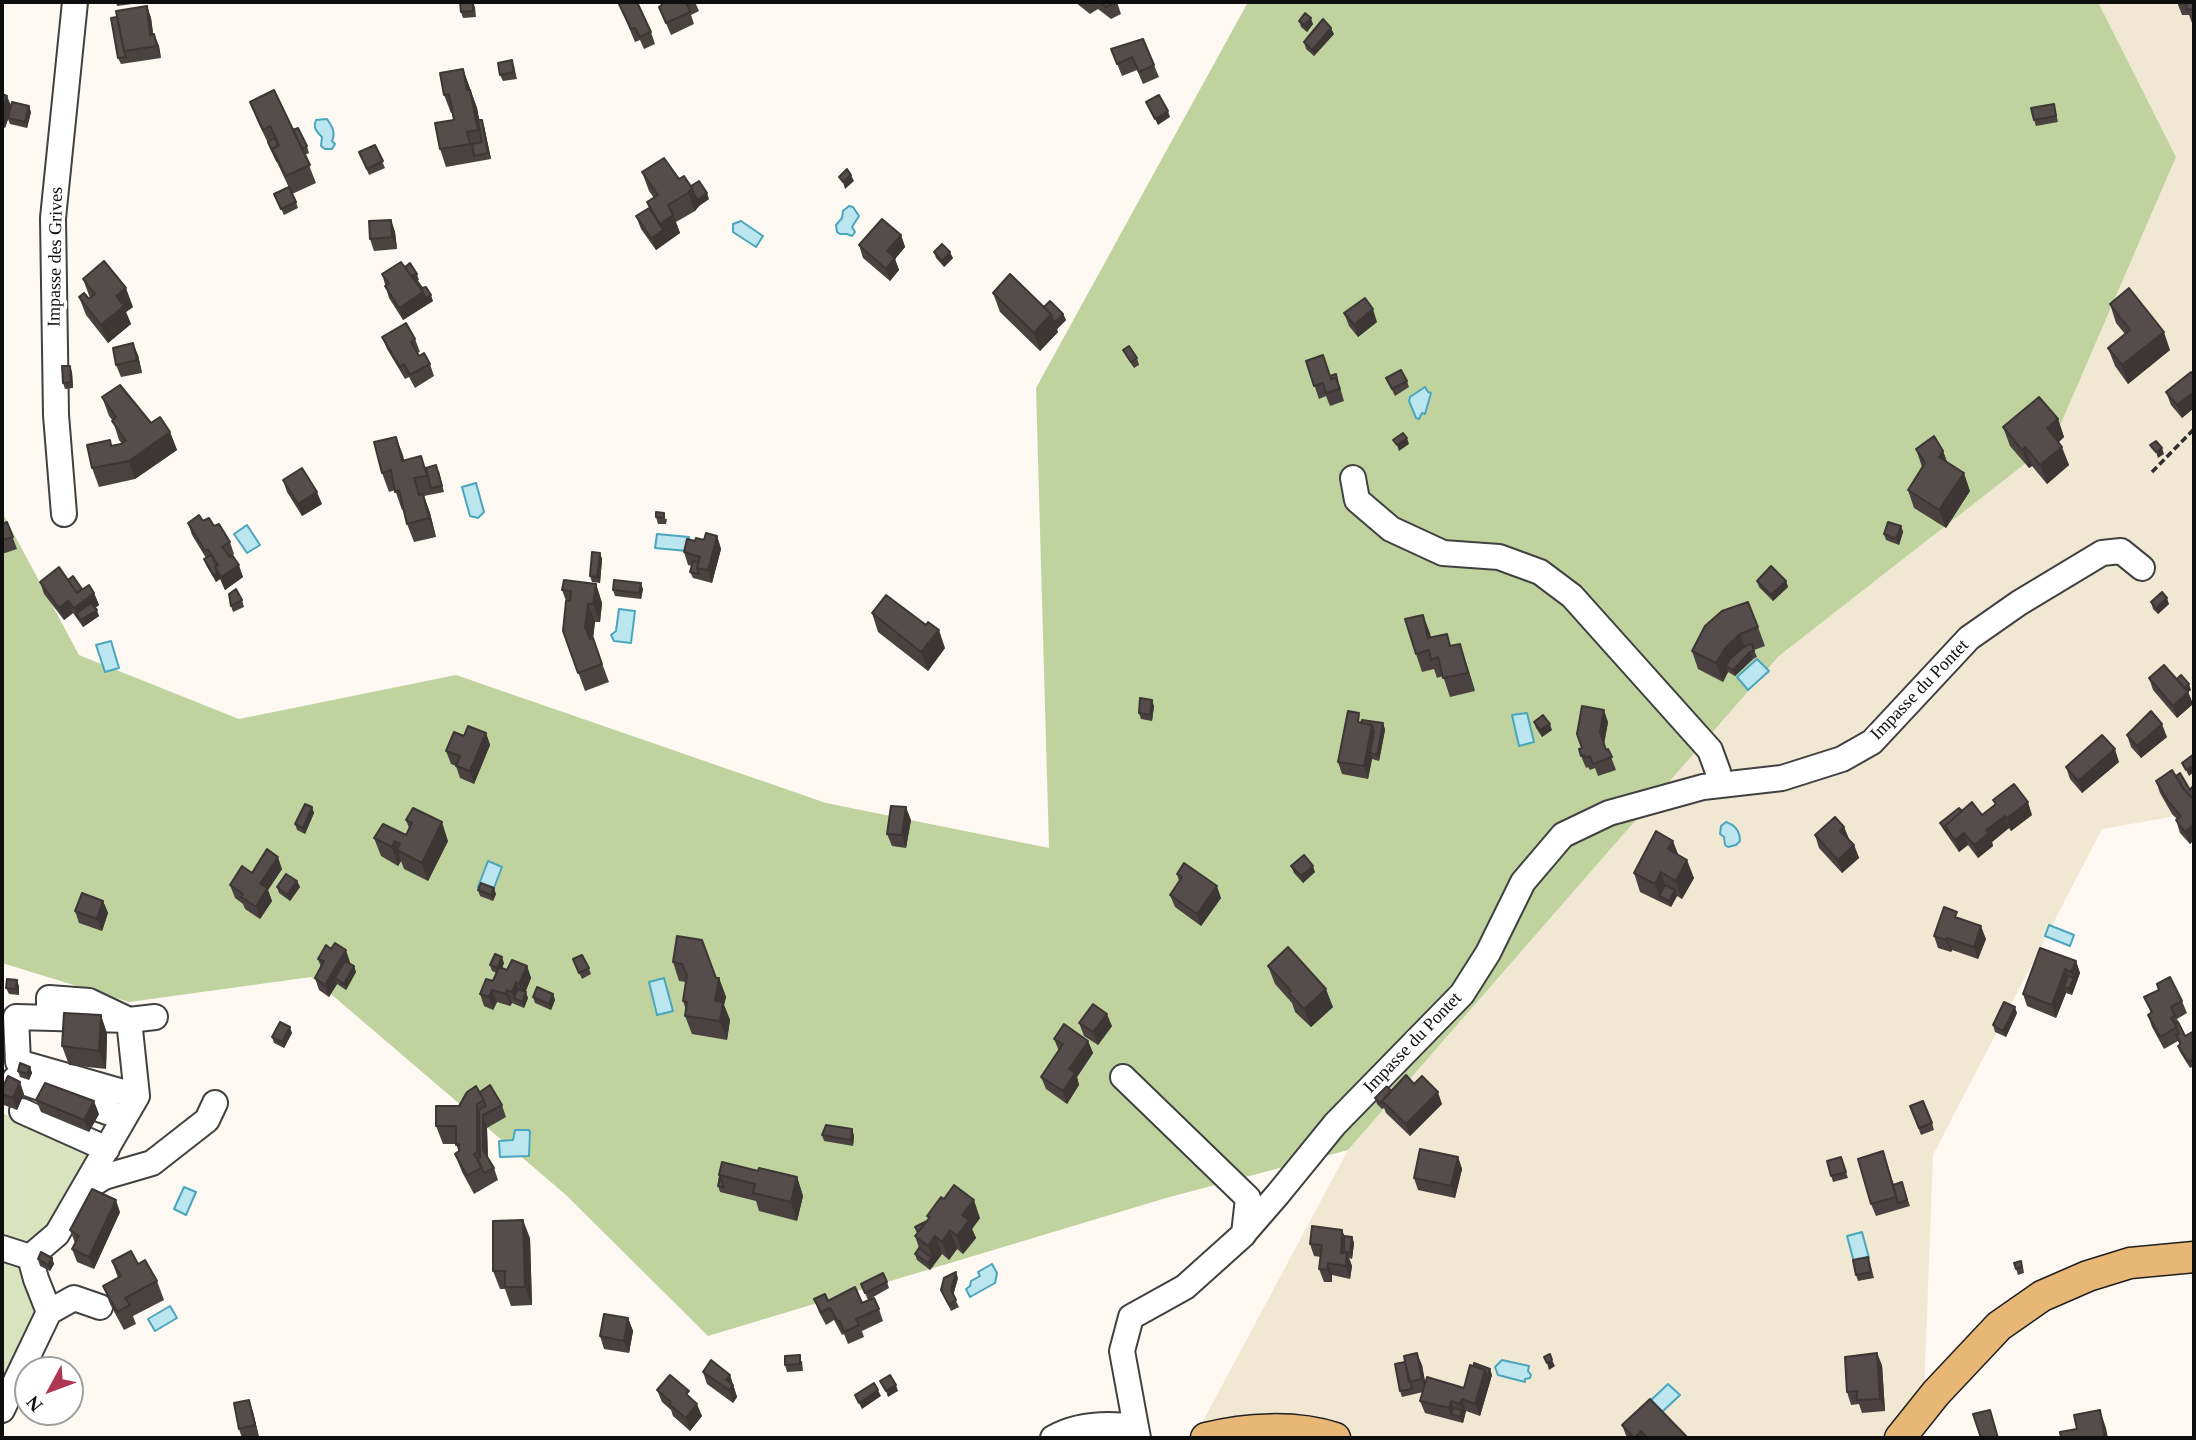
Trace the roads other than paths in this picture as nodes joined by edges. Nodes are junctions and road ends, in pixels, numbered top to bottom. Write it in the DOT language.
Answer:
graph roads {
  1 [pos="75,2"];
  2 [pos="1353,478"];
  3 [pos="64,514"];
  4 [pos="2142,568"];
  5 [pos="1717,785"];
  6 [pos="155,1017"];
  7 [pos="129,1020"];
  8 [pos="1123,1077"];
  9 [pos="15,1079"];
  10 [pos="137,1096"];
  11 [pos="215,1103"];
  12 [pos="22,1111"];
  13 [pos="124,1118"];
  14 [pos="107,1149"];
  15 [pos="83,1190"];
  16 [pos="1244,1232"];
  17 [pos="2,1248"];
  18 [pos="30,1257"];
  19 [pos="2194,1257"];
  20 [pos="100,1307"];
  21 [pos="49,1312"];
  22 [pos="2,1410"];
  23 [pos="1136,1432"];
  24 [pos="1053,1438"];
  25 [pos="1206,1438"];
  26 [pos="1335,1438"];
  27 [pos="1900,1438"];
  1 -- 3 [label="street, Impasse des Grives"];
  2 -- 5 [label="street"];
  4 -- 5 [label="street, Impasse du Pontet"];
  5 -- 16 [label="street, Impasse du Pontet"];
  6 -- 7 [label="street"];
  7 -- 10 [label="street"];
  7 -- 10 [label="street"];
  8 -- 16 [label="street"];
  9 -- 13 [label="street"];
  10 -- 13 [label="street"];
  11 -- 15 [label="street"];
  12 -- 14 [label="street"];
  13 -- 14 [label="street"];
  14 -- 15 [label="street"];
  15 -- 18 [label="street"];
  16 -- 23 [label="street, Impasse du Pontet"];
  17 -- 18 [label="street"];
  18 -- 21 [label="street"];
  19 -- 27 [label="main road"];
  20 -- 21 [label="street"];
  21 -- 22 [label="street"];
  23 -- 24 [label="street"];
  25 -- 26 [label="main road"];
}
